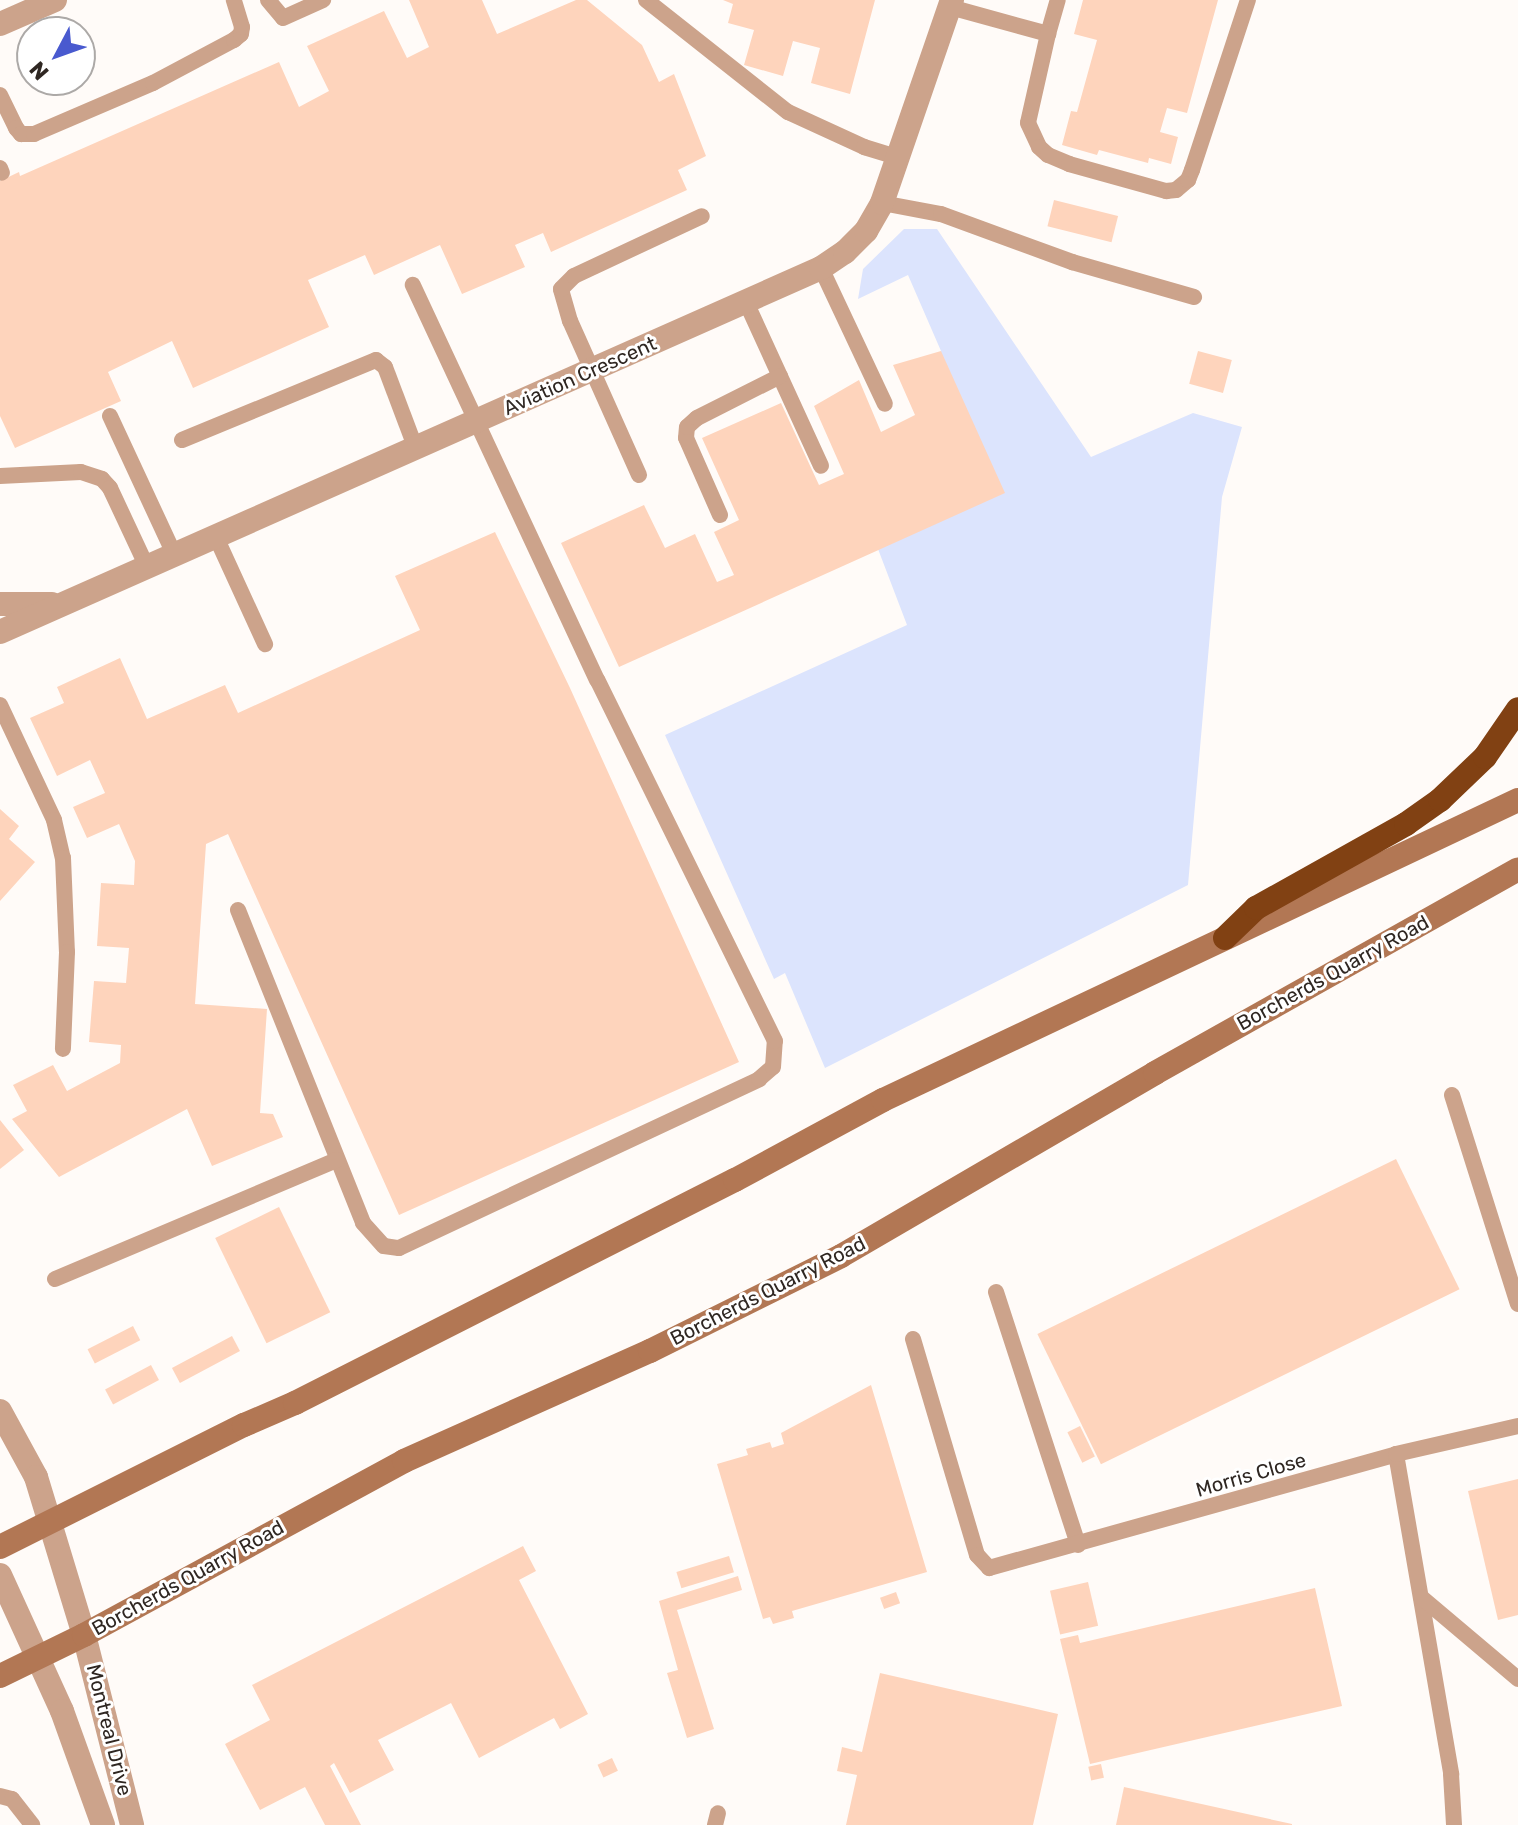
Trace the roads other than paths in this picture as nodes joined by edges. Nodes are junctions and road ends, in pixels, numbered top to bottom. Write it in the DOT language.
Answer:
graph roads {
  1 [pos="55,0"];
  2 [pos="234,0"];
  3 [pos="268,0"];
  4 [pos="323,0"];
  5 [pos="646,0"];
  6 [pos="1058,0"];
  7 [pos="1248,0"];
  8 [pos="951,4"];
  9 [pos="0,24"];
  10 [pos="1048,34"];
  11 [pos="0,95"];
  12 [pos="900,158"];
  13 [pos="882,203"];
  14 [pos="702,216"];
  15 [pos="821,268"];
  16 [pos="413,285"];
  17 [pos="1194,297"];
  18 [pos="746,302"];
  19 [pos="592,370"];
  20 [pos="780,376"];
  21 [pos="885,404"];
  22 [pos="110,416"];
  23 [pos="476,422"];
  24 [pos="182,440"];
  25 [pos="416,449"];
  26 [pos="821,466"];
  27 [pos="639,475"];
  28 [pos="0,476"];
  29 [pos="720,515"];
  30 [pos="216,537"];
  31 [pos="174,554"];
  32 [pos="147,567"];
  33 [pos="0,604"];
  34 [pos="58,604"];
  35 [pos="0,632"];
  36 [pos="265,644"];
  37 [pos="0,705"];
  38 [pos="1518,709"];
  39 [pos="1518,800"];
  40 [pos="1518,869"];
  41 [pos="238,910"];
  42 [pos="1225,938"];
  43 [pos="63,1049"];
  44 [pos="1452,1095"];
  45 [pos="337,1160"];
  46 [pos="55,1279"];
  47 [pos="996,1292"];
  48 [pos="1518,1304"];
  49 [pos="913,1339"];
  50 [pos="0,1411"];
  51 [pos="1518,1426"];
  52 [pos="1396,1454"];
  53 [pos="48,1521"];
  54 [pos="1078,1545"];
  55 [pos="0,1547"];
  56 [pos="0,1575"];
  57 [pos="1421,1597"];
  58 [pos="84,1635"];
  59 [pos="37,1657"];
  60 [pos="0,1676"];
  61 [pos="1518,1679"];
  62 [pos="0,1796"];
  63 [pos="32,1825"];
  64 [pos="103,1825"];
  65 [pos="132,1825"];
  66 [pos="1454,1825"];
  1 -- 9 [label="street"];
  2 -- 11 [label="lane"];
  3 -- 4 [label="lane"];
  5 -- 12 [label="lane"];
  6 -- 10 [label="lane"];
  7 -- 10 [label="lane"];
  8 -- 10 [label="lane"];
  8 -- 12 [label="street, Aviation Crescent"];
  12 -- 13 [label="street, Aviation Crescent"];
  13 -- 15 [label="street, Aviation Crescent"];
  13 -- 17 [label="lane"];
  14 -- 19 [label="lane"];
  15 -- 18 [label="street, Aviation Crescent"];
  15 -- 21 [label="lane"];
  16 -- 23 [label="lane"];
  18 -- 19 [label="street, Aviation Crescent"];
  18 -- 20 [label="lane"];
  19 -- 23 [label="street, Aviation Crescent"];
  19 -- 27 [label="lane"];
  20 -- 26 [label="lane"];
  20 -- 29 [label="lane"];
  22 -- 31 [label="lane"];
  23 -- 25 [label="street, Aviation Crescent"];
  23 -- 45 [label="lane"];
  24 -- 25 [label="lane"];
  25 -- 30 [label="street, Aviation Crescent"];
  28 -- 32 [label="lane"];
  30 -- 31 [label="street, Aviation Crescent"];
  30 -- 36 [label="lane"];
  31 -- 32 [label="street, Aviation Crescent"];
  32 -- 34 [label="street, Aviation Crescent"];
  33 -- 34 [label="street, Aviation Crescent"];
  34 -- 35 [label="street, Aviation Crescent"];
  37 -- 43 [label="lane"];
  38 -- 42 [label="highway"];
  39 -- 42 [label="main road"];
  40 -- 58 [label="main road, Borcherds Quarry Road"];
  41 -- 45 [label="lane"];
  42 -- 53 [label="main road"];
  44 -- 48 [label="lane"];
  45 -- 46 [label="lane"];
  47 -- 54 [label="lane"];
  49 -- 54 [label="lane, Morris Close"];
  50 -- 53 [label="street, Montreal Drive"];
  51 -- 52 [label="lane, Morris Close"];
  52 -- 54 [label="lane, Morris Close"];
  52 -- 57 [label="lane"];
  53 -- 55 [label="main road"];
  53 -- 58 [label="street, Montreal Drive"];
  56 -- 59 [label="street, Montreal Drive"];
  57 -- 61 [label="lane"];
  57 -- 66 [label="lane"];
  58 -- 59 [label="main road, Borcherds Quarry Road"];
  58 -- 65 [label="street, Montreal Drive"];
  59 -- 60 [label="main road, Borcherds Quarry Road"];
  59 -- 64 [label="street, Montreal Drive"];
  62 -- 63 [label="lane"];
}
